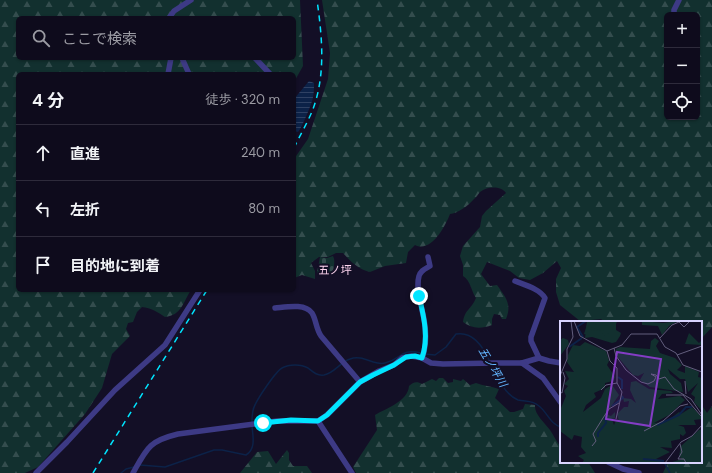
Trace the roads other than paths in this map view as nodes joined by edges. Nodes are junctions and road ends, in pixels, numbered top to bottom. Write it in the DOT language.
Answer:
graph roads {
  1 [pos="190,0"];
  2 [pos="678,0"];
  3 [pos="674,12"];
  4 [pos="170,16"];
  5 [pos="172,60"];
  6 [pos="183,60"];
  7 [pos="257,60"];
  8 [pos="168,72"];
  9 [pos="188,72"];
  10 [pos="268,72"];
  11 [pos="428,257"];
  12 [pos="515,281"];
  13 [pos="199,292"];
  14 [pos="275,308"];
  15 [pos="422,358"];
  16 [pos="539,358"];
  17 [pos="560,362"];
  18 [pos="522,363"];
  19 [pos="360,382"];
  20 [pos="560,402"];
  21 [pos="318,421"];
  22 [pos="610,463"];
  23 [pos="36,473"];
  24 [pos="133,473"];
  25 [pos="352,473"];
  26 [pos="639,473"];
  1 -- 4 [label="street"];
  2 -- 3 [label="street"];
  5 -- 8 [label="street"];
  6 -- 9 [label="street"];
  7 -- 10 [label="street"];
  11 -- 15 [label="street"];
  12 -- 16 [label="street"];
  13 -- 23 [label="street"];
  14 -- 19 [label="street"];
  15 -- 18 [label="street"];
  15 -- 19 [label="street"];
  16 -- 17 [label="street"];
  16 -- 18 [label="street"];
  18 -- 20 [label="street"];
  19 -- 21 [label="street"];
  21 -- 24 [label="street"];
  21 -- 25 [label="street"];
  22 -- 26 [label="street"];
}
